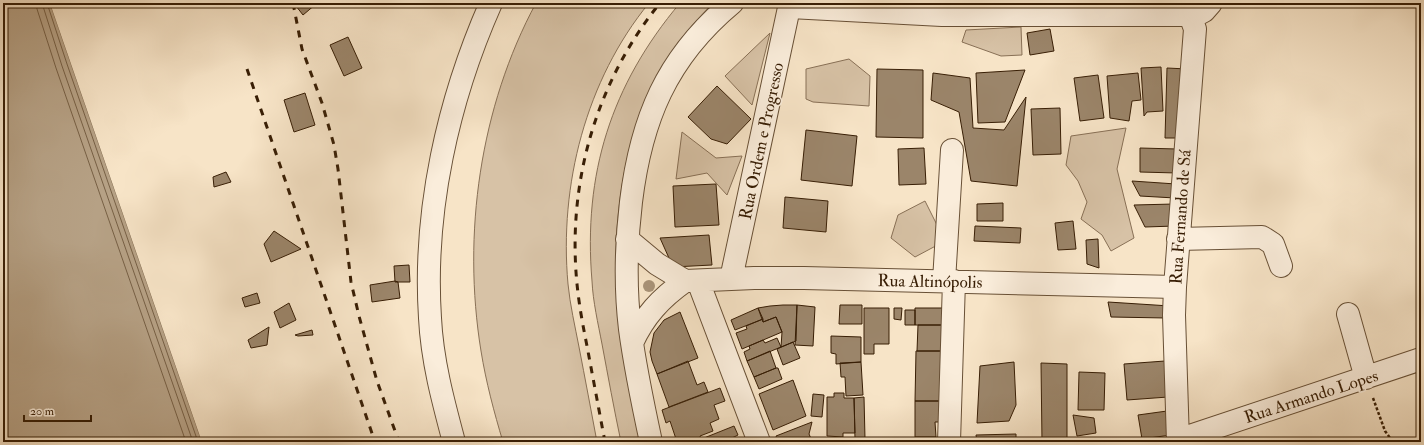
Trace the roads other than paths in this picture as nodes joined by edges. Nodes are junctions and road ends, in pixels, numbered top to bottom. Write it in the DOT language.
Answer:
graph roads {
  1 [pos="491,3"];
  2 [pos="732,3"];
  3 [pos="1211,3"];
  4 [pos="790,5"];
  5 [pos="1191,18"];
  6 [pos="952,150"];
  7 [pos="1178,239"];
  8 [pos="627,240"];
  9 [pos="1281,266"];
  10 [pos="731,279"];
  11 [pos="692,281"];
  12 [pos="949,281"];
  13 [pos="1175,287"];
  14 [pos="1348,314"];
  15 [pos="632,343"];
  16 [pos="1421,359"];
  17 [pos="1366,378"];
  18 [pos="1178,441"];
  19 [pos="454,442"];
  20 [pos="651,442"];
  21 [pos="759,442"];
  22 [pos="949,442"];
  1 -- 19 [label="street"];
  2 -- 8 [label="street"];
  3 -- 5 [label="street"];
  4 -- 5 [label="street"];
  4 -- 10 [label="street, Rua Ordem e Progresso"];
  5 -- 7 [label="street, Rua Fernando de Sá"];
  6 -- 12 [label="street"];
  7 -- 9 [label="street"];
  7 -- 13 [label="street, Rua Fernando de Sá"];
  8 -- 11 [label="street"];
  8 -- 15 [label="street"];
  10 -- 11 [label="street, Rua Altinópolis"];
  10 -- 12 [label="street, Rua Altinópolis"];
  11 -- 15 [label="street"];
  11 -- 21 [label="street"];
  12 -- 13 [label="street, Rua Altinópolis"];
  12 -- 22 [label="street"];
  13 -- 18 [label="street, Rua Fernando de Sá"];
  14 -- 17 [label="street"];
  15 -- 20 [label="street"];
  16 -- 17 [label="street, Rua Armando Lopes"];
  17 -- 18 [label="street, Rua Armando Lopes"];
}
